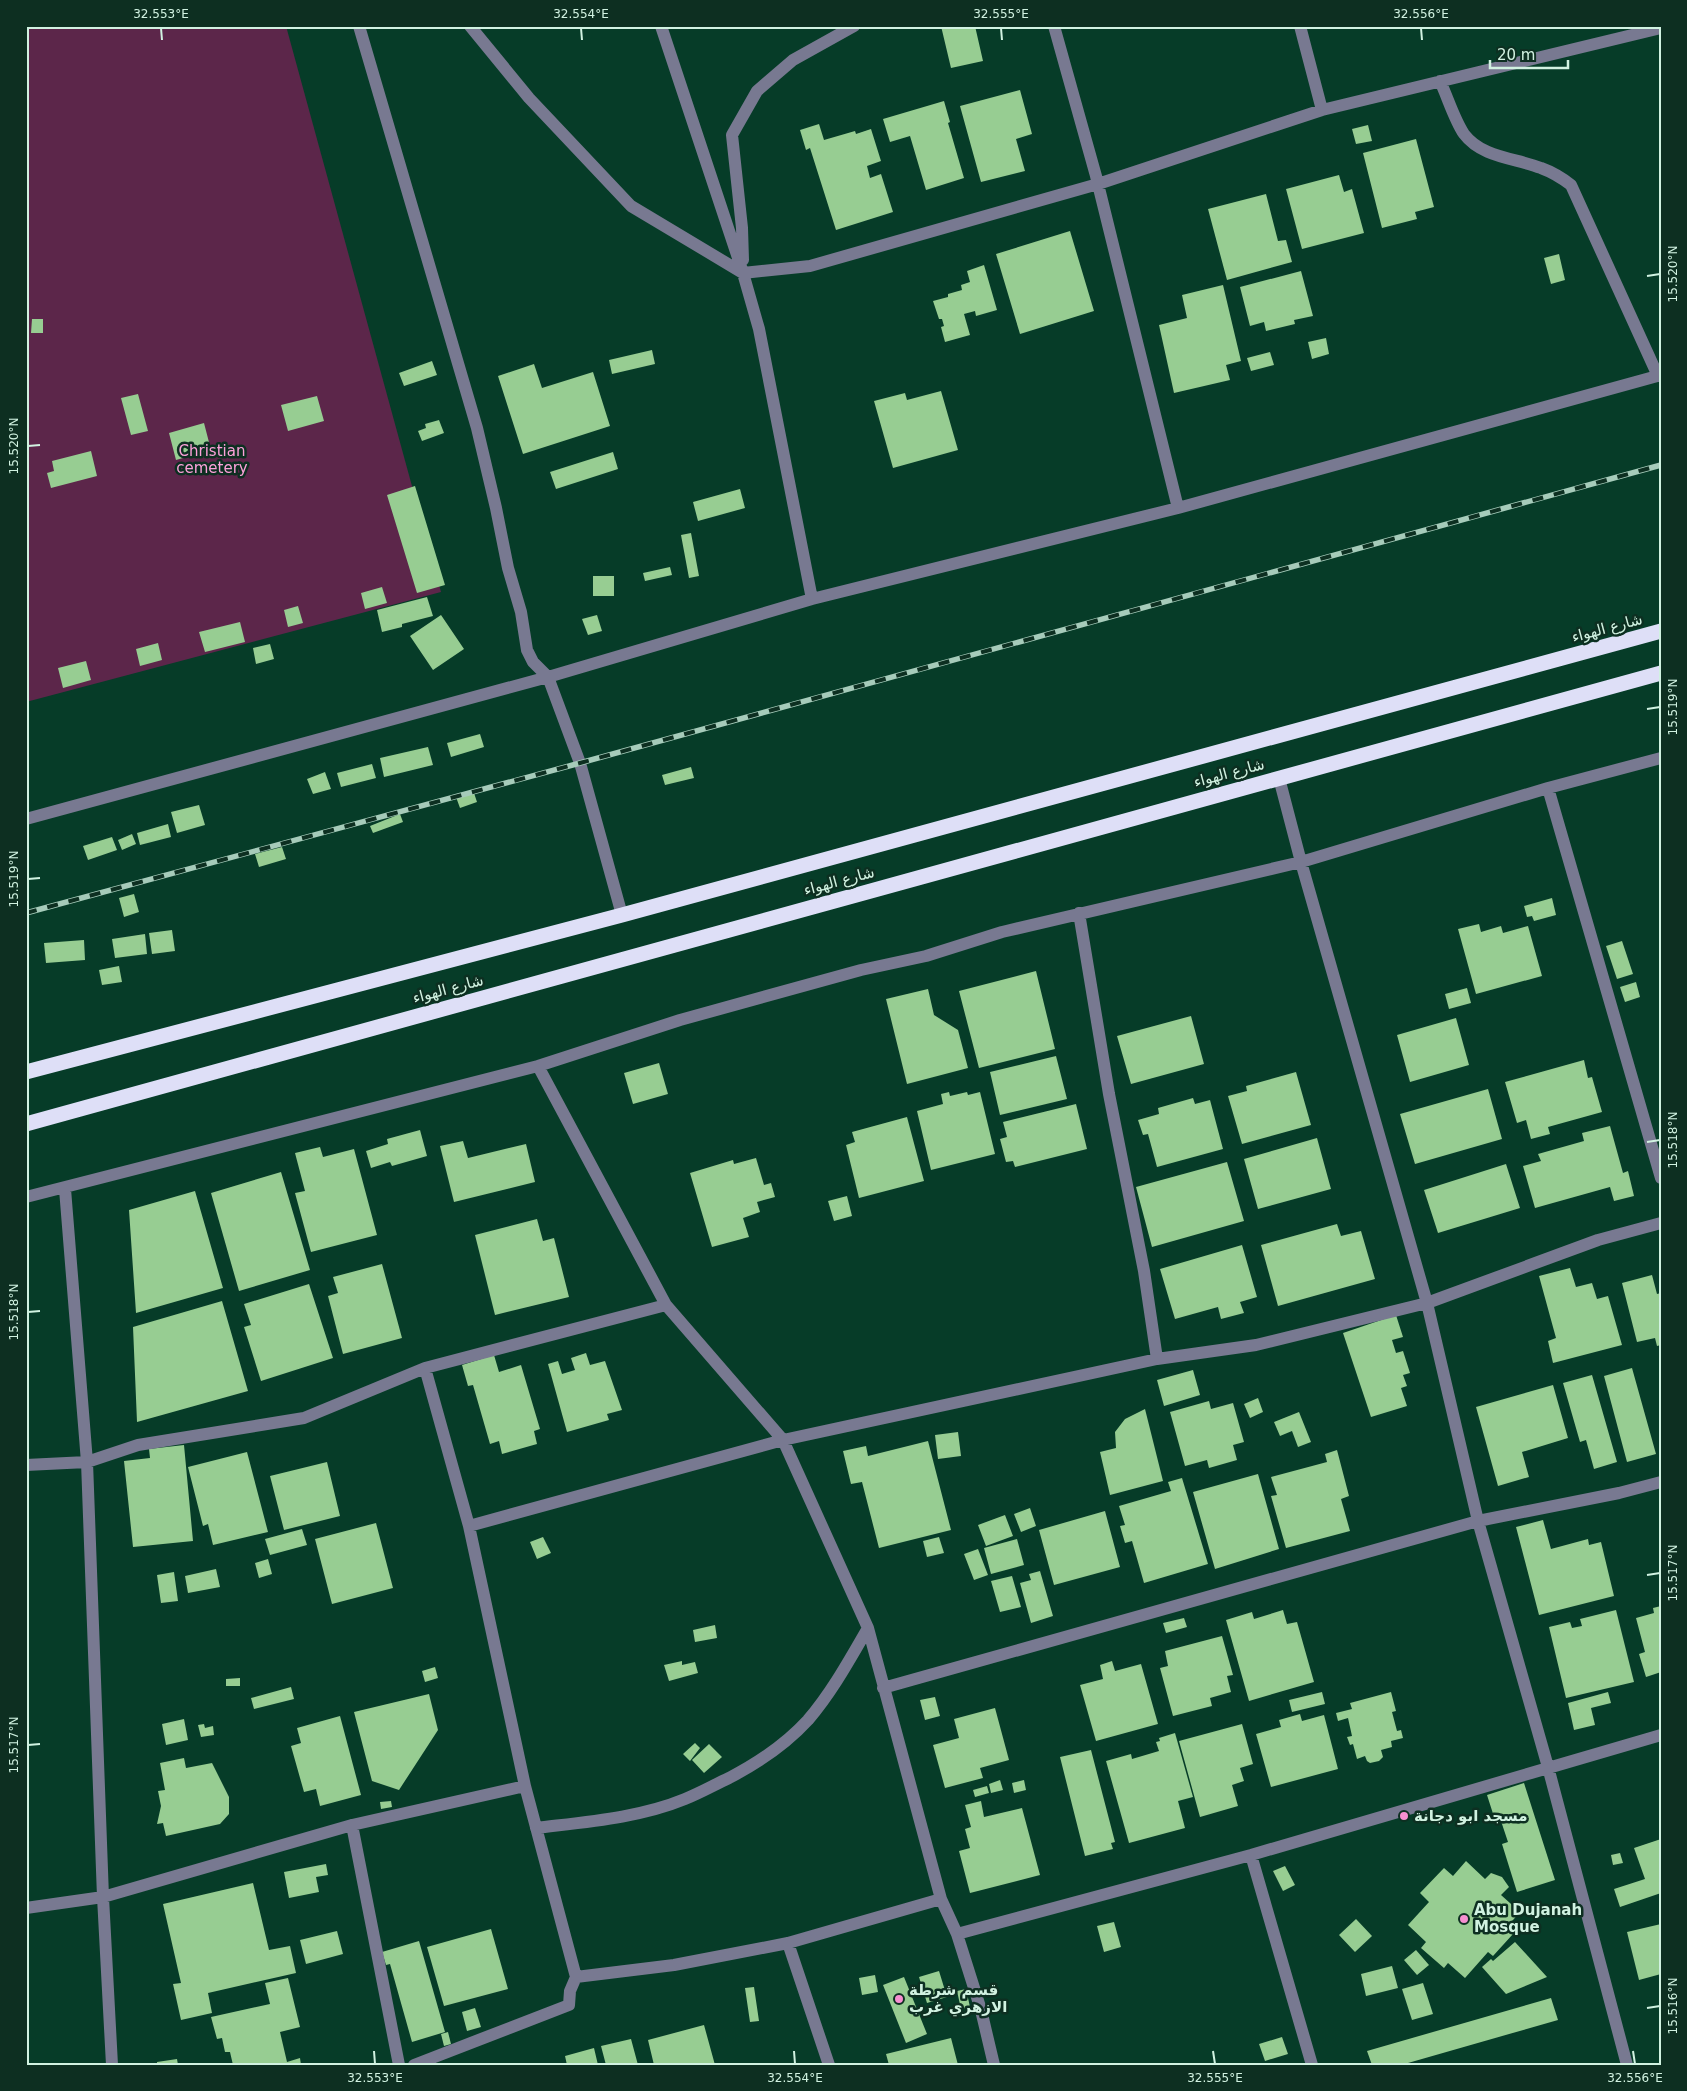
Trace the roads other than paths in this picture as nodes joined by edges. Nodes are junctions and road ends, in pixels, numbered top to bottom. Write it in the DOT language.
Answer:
graph roads {
  1 [pos="359,26"];
  2 [pos="470,26"];
  3 [pos="660,26"];
  4 [pos="854,26"];
  5 [pos="1054,26"];
  6 [pos="1300,26"];
  7 [pos="1661,28"];
  8 [pos="1440,81"];
  9 [pos="1322,110"];
  10 [pos="1098,184"];
  11 [pos="743,273"];
  12 [pos="1659,376"];
  13 [pos="1178,508"];
  14 [pos="812,600"];
  15 [pos="1661,631"];
  16 [pos="1661,673"];
  17 [pos="548,677"];
  18 [pos="1661,758"];
  19 [pos="1279,778"];
  20 [pos="1548,788"];
  21 [pos="26,819"];
  22 [pos="1301,862"];
  23 [pos="1079,913"];
  24 [pos="622,915"];
  25 [pos="538,1066"];
  26 [pos="26,1072"];
  27 [pos="26,1124"];
  28 [pos="1661,1178"];
  29 [pos="65,1188"];
  30 [pos="26,1197"];
  31 [pos="1661,1223"];
  32 [pos="1427,1303"];
  33 [pos="666,1305"];
  34 [pos="1157,1359"];
  35 [pos="424,1368"];
  36 [pos="783,1440"];
  37 [pos="87,1462"];
  38 [pos="26,1465"];
  39 [pos="1661,1482"];
  40 [pos="1478,1521"];
  41 [pos="469,1526"];
  42 [pos="868,1628"];
  43 [pos="883,1688"];
  44 [pos="1661,1734"];
  45 [pos="1548,1767"];
  46 [pos="525,1786"];
  47 [pos="352,1825"];
  48 [pos="536,1828"];
  49 [pos="1251,1854"];
  50 [pos="103,1897"];
  51 [pos="941,1899"];
  52 [pos="26,1908"];
  53 [pos="957,1934"];
  54 [pos="788,1943"];
  55 [pos="576,1977"];
  56 [pos="112,2065"];
  57 [pos="399,2065"];
  58 [pos="414,2065"];
  59 [pos="829,2065"];
  60 [pos="994,2065"];
  61 [pos="1312,2065"];
  62 [pos="1626,2065"];
  1 -- 17 [label="street"];
  2 -- 11 [label="street"];
  3 -- 11 [label="street"];
  4 -- 11 [label="street"];
  5 -- 10 [label="street"];
  6 -- 9 [label="street"];
  7 -- 8 [label="street"];
  8 -- 9 [label="street"];
  8 -- 12 [label="street"];
  9 -- 10 [label="street"];
  10 -- 11 [label="street"];
  10 -- 13 [label="street"];
  11 -- 14 [label="street"];
  12 -- 13 [label="street"];
  13 -- 14 [label="street"];
  14 -- 17 [label="street"];
  15 -- 24 [label="highway, شارع الهواء"];
  16 -- 19 [label="highway, شارع الهواء"];
  17 -- 21 [label="street"];
  17 -- 24 [label="street"];
  18 -- 20 [label="street"];
  19 -- 22 [label="street"];
  19 -- 27 [label="highway, شارع الهواء"];
  20 -- 22 [label="street"];
  20 -- 28 [label="street"];
  22 -- 23 [label="street"];
  22 -- 32 [label="street"];
  23 -- 25 [label="street"];
  23 -- 34 [label="street"];
  24 -- 26 [label="highway, شارع الهواء"];
  25 -- 29 [label="street"];
  25 -- 33 [label="street"];
  29 -- 30 [label="street"];
  29 -- 37 [label="street"];
  31 -- 32 [label="street"];
  32 -- 34 [label="street"];
  32 -- 40 [label="street"];
  33 -- 35 [label="street"];
  33 -- 36 [label="street"];
  34 -- 36 [label="street"];
  35 -- 37 [label="street"];
  35 -- 41 [label="street"];
  36 -- 41 [label="street"];
  36 -- 42 [label="street"];
  37 -- 38 [label="street"];
  37 -- 50 [label="street"];
  39 -- 40 [label="street"];
  40 -- 43 [label="street"];
  40 -- 45 [label="street"];
  41 -- 46 [label="street"];
  42 -- 43 [label="street"];
  42 -- 48 [label="street"];
  43 -- 51 [label="street"];
  44 -- 45 [label="street"];
  45 -- 49 [label="street"];
  45 -- 62 [label="street"];
  46 -- 47 [label="street"];
  46 -- 48 [label="street"];
  47 -- 50 [label="street"];
  47 -- 57 [label="street"];
  48 -- 55 [label="street"];
  49 -- 53 [label="street"];
  49 -- 61 [label="street"];
  50 -- 52 [label="street"];
  50 -- 56 [label="street"];
  51 -- 53 [label="street"];
  51 -- 54 [label="street"];
  53 -- 60 [label="street"];
  54 -- 55 [label="street"];
  54 -- 59 [label="street"];
  55 -- 58 [label="street"];
}
